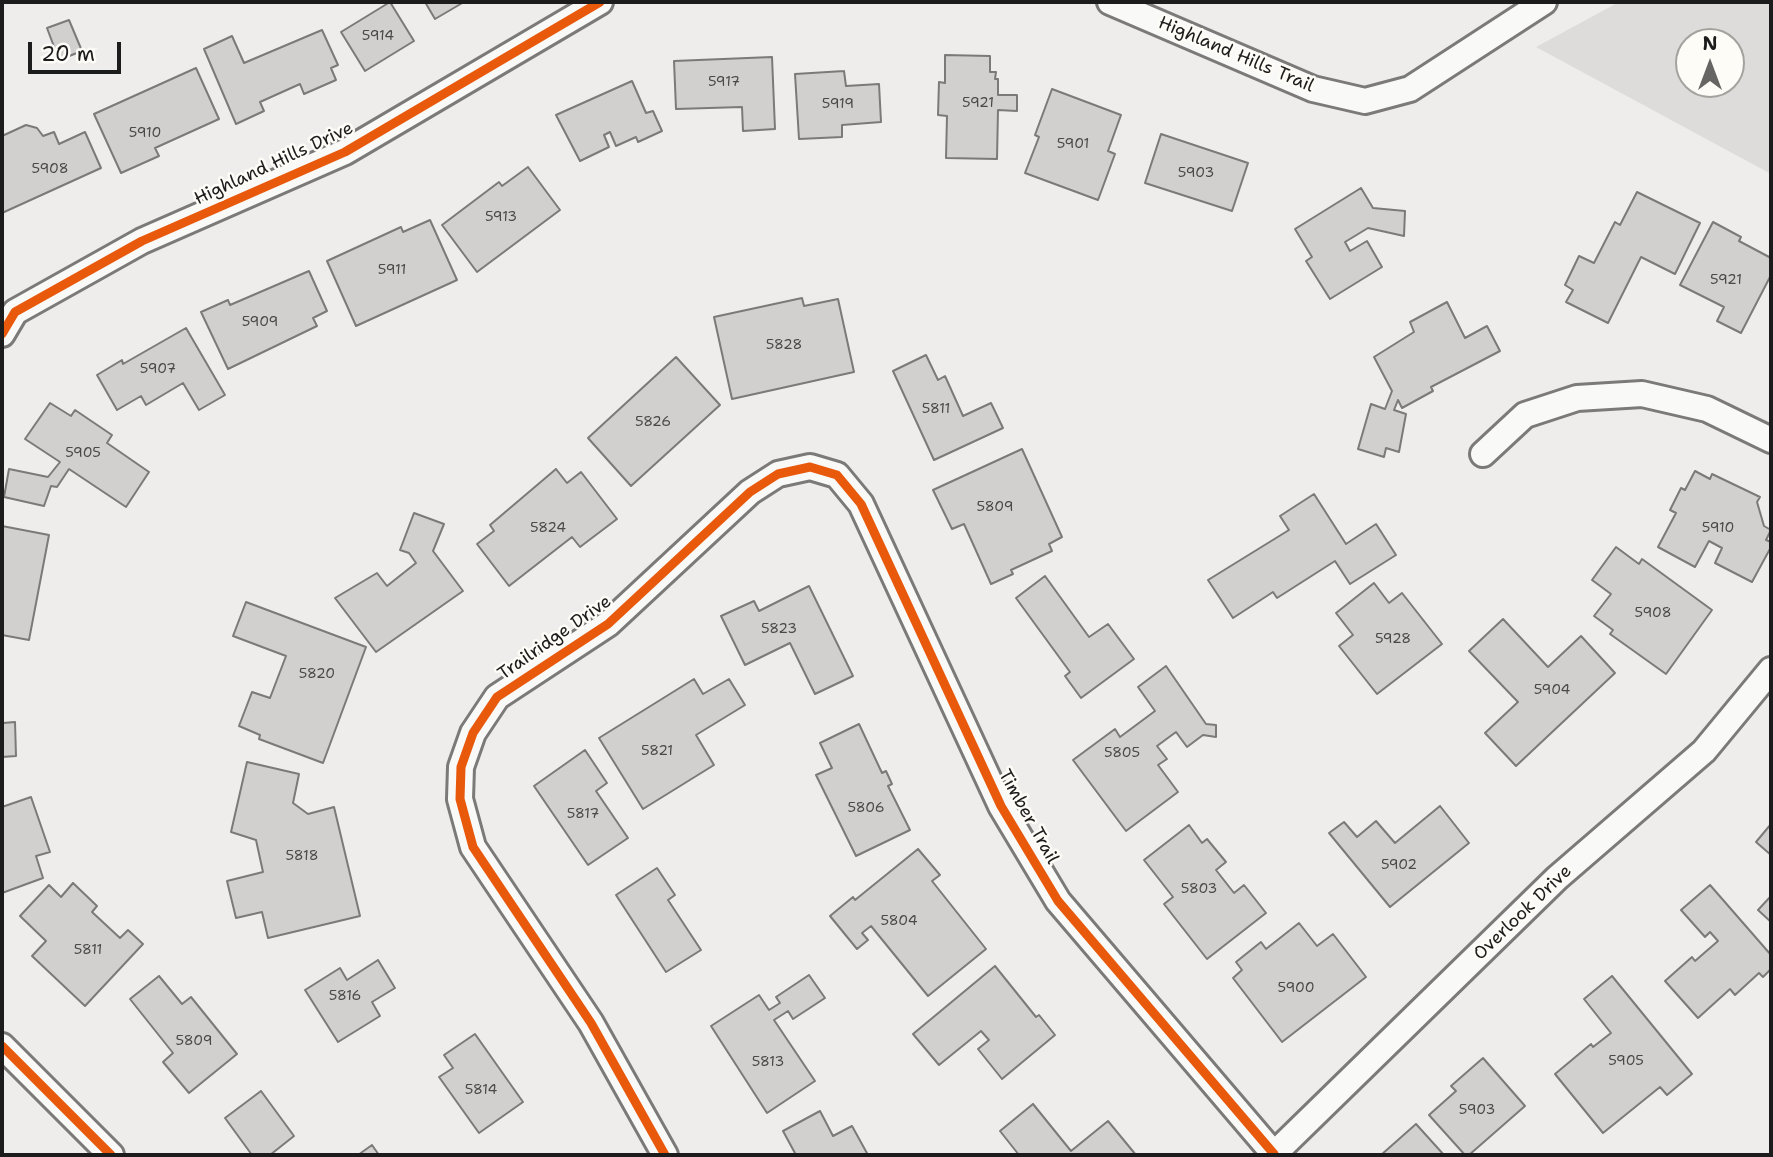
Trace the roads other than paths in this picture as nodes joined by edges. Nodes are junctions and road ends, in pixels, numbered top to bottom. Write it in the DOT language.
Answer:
graph roads {
  1 [pos="600,2"];
  2 [pos="1110,2"];
  3 [pos="1544,2"];
  4 [pos="8,311"];
  5 [pos="2,334"];
  6 [pos="1771,440"];
  7 [pos="1483,454"];
  8 [pos="810,467"];
  9 [pos="1771,670"];
  10 [pos="2,1046"];
  11 [pos="111,1155"];
  12 [pos="665,1155"];
  13 [pos="1274,1155"];
  1 -- 4 [label="street, Highland Hills Drive"];
  2 -- 3 [label="street, Highland Hills Trail"];
  4 -- 5 [label="street, Highland Hills Drive"];
  6 -- 7 [label="street"];
  8 -- 12 [label="street, Trailridge Drive"];
  8 -- 13 [label="street, Timber Trail"];
  9 -- 13 [label="street, Overlook Drive"];
  10 -- 11 [label="street"];
}
